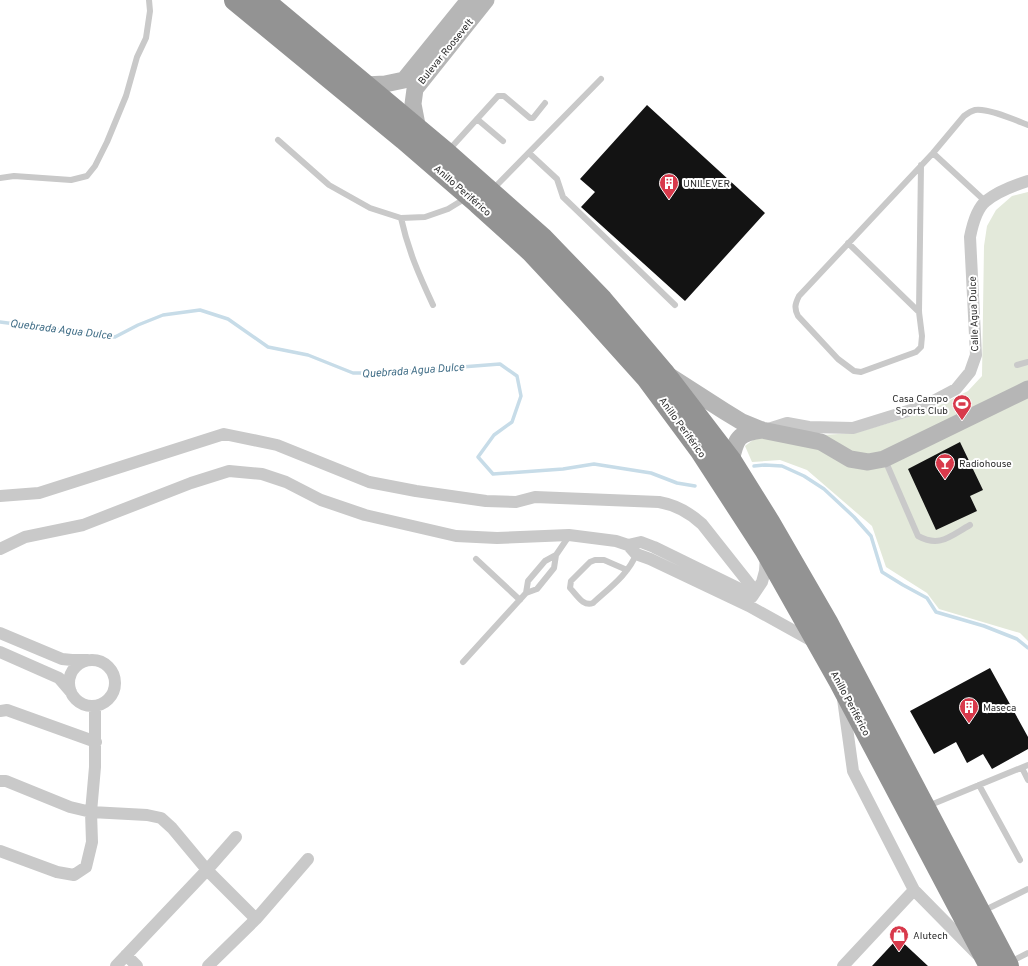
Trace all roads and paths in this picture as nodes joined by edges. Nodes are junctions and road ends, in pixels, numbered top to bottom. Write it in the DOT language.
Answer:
graph roads {
  1 [pos="149,0"];
  2 [pos="235,0"];
  3 [pos="263,0"];
  4 [pos="469,0"];
  5 [pos="486,0"];
  6 [pos="601,79"];
  7 [pos="365,85"];
  8 [pos="410,85"];
  9 [pos="545,103"];
  10 [pos="478,119"];
  11 [pos="1028,125"];
  12 [pos="418,130"];
  13 [pos="278,140"];
  14 [pos="503,141"];
  15 [pos="529,152"];
  16 [pos="933,152"];
  17 [pos="446,153"];
  18 [pos="921,165"];
  19 [pos="0,178"];
  20 [pos="1028,181"];
  21 [pos="491,192"];
  22 [pos="470,196"];
  23 [pos="985,201"];
  24 [pos="401,218"];
  25 [pos="848,243"];
  26 [pos="433,305"];
  27 [pos="675,305"];
  28 [pos="919,312"];
  29 [pos="1028,362"];
  30 [pos="1017,365"];
  31 [pos="664,372"];
  32 [pos="1028,389"];
  33 [pos="762,430"];
  34 [pos="884,459"];
  35 [pos="731,461"];
  36 [pos="0,496"];
  37 [pos="970,525"];
  38 [pos="569,535"];
  39 [pos="0,549"];
  40 [pos="632,549"];
  41 [pos="766,551"];
  42 [pos="556,555"];
  43 [pos="476,559"];
  44 [pos="627,570"];
  45 [pos="526,593"];
  46 [pos="752,597"];
  47 [pos="520,600"];
  48 [pos="0,633"];
  49 [pos="820,645"];
  50 [pos="0,652"];
  51 [pos="88,660"];
  52 [pos="463,662"];
  53 [pos="840,682"];
  54 [pos="72,692"];
  55 [pos="95,706"];
  56 [pos="0,711"];
  57 [pos="96,742"];
  58 [pos="1025,767"];
  59 [pos="1028,780"];
  60 [pos="0,781"];
  61 [pos="979,785"];
  62 [pos="925,808"];
  63 [pos="91,812"];
  64 [pos="236,837"];
  65 [pos="0,851"];
  66 [pos="308,859"];
  67 [pos="1020,860"];
  68 [pos="207,870"];
  69 [pos="1028,889"];
  70 [pos="914,890"];
  71 [pos="980,912"];
  72 [pos="256,918"];
  73 [pos="1028,953"];
  74 [pos="126,955"];
  75 [pos="998,965"];
  76 [pos="116,966"];
  77 [pos="137,966"];
  78 [pos="208,966"];
  79 [pos="843,966"];
  1 -- 19 [label="lane"];
  2 -- 22 [label="highway, Anillo Periférico"];
  3 -- 7 [label="highway, Anillo Periférico"];
  4 -- 8 [label="street, Bulevar Roosevelt"];
  5 -- 8 [label="street, Bulevar Roosevelt"];
  6 -- 15 [label="lane"];
  7 -- 8 [label="street, Bulevar Roosevelt"];
  7 -- 12 [label="highway, Anillo Periférico"];
  8 -- 12 [label="street, Bulevar Roosevelt"];
  9 -- 10 [label="lane"];
  10 -- 14 [label="lane"];
  10 -- 17 [label="lane"];
  11 -- 16 [label="lane"];
  12 -- 17 [label="highway, Anillo Periférico"];
  13 -- 24 [label="lane"];
  15 -- 21 [label="lane"];
  15 -- 27 [label="lane"];
  16 -- 18 [label="lane"];
  16 -- 23 [label="lane"];
  17 -- 21 [label="highway, Anillo Periférico"];
  18 -- 25 [label="lane"];
  18 -- 28 [label="lane"];
  20 -- 23 [label="street"];
  21 -- 31 [label="highway, Anillo Periférico"];
  22 -- 24 [label="lane"];
  22 -- 41 [label="highway, Anillo Periférico"];
  23 -- 33 [label="street, Calle Agua Dulce"];
  24 -- 26 [label="lane"];
  25 -- 28 [label="lane"];
  25 -- 28 [label="lane"];
  29 -- 30 [label="lane"];
  31 -- 33 [label="street"];
  31 -- 35 [label="highway, Anillo Periférico"];
  32 -- 34 [label="street"];
  33 -- 34 [label="street"];
  33 -- 35 [label="street, Calle Agua Dulce"];
  34 -- 37 [label="lane"];
  35 -- 62 [label="highway, Anillo Periférico"];
  36 -- 46 [label="street"];
  38 -- 39 [label="street"];
  38 -- 40 [label="street"];
  38 -- 42 [label="lane"];
  40 -- 44 [label="lane"];
  40 -- 46 [label="street"];
  41 -- 46 [label="street"];
  41 -- 49 [label="highway, Anillo Periférico"];
  42 -- 45 [label="lane"];
  42 -- 45 [label="lane"];
  43 -- 47 [label="lane"];
  44 -- 44 [label="lane"];
  45 -- 47 [label="lane"];
  46 -- 49 [label="street"];
  47 -- 52 [label="lane"];
  48 -- 51 [label="street"];
  49 -- 53 [label="highway, Anillo Periférico"];
  50 -- 54 [label="street"];
  51 -- 54 [label="street"];
  51 -- 55 [label="street"];
  53 -- 70 [label="street"];
  53 -- 75 [label="highway, Anillo Periférico"];
  54 -- 55 [label="street"];
  55 -- 57 [label="street"];
  56 -- 57 [label="street"];
  57 -- 63 [label="street"];
  58 -- 59 [label="lane"];
  58 -- 61 [label="lane"];
  60 -- 63 [label="street"];
  61 -- 62 [label="lane"];
  61 -- 67 [label="lane"];
  62 -- 71 [label="highway, Anillo Periférico"];
  63 -- 65 [label="street"];
  63 -- 68 [label="street"];
  64 -- 68 [label="street"];
  66 -- 72 [label="street"];
  68 -- 72 [label="street"];
  68 -- 74 [label="street"];
  69 -- 71 [label="lane"];
  70 -- 75 [label="street"];
  70 -- 79 [label="street"];
  71 -- 75 [label="highway, Anillo Periférico"];
  72 -- 78 [label="street"];
  73 -- 75 [label="lane"];
  74 -- 76 [label="street"];
  74 -- 77 [label="street"];
}
